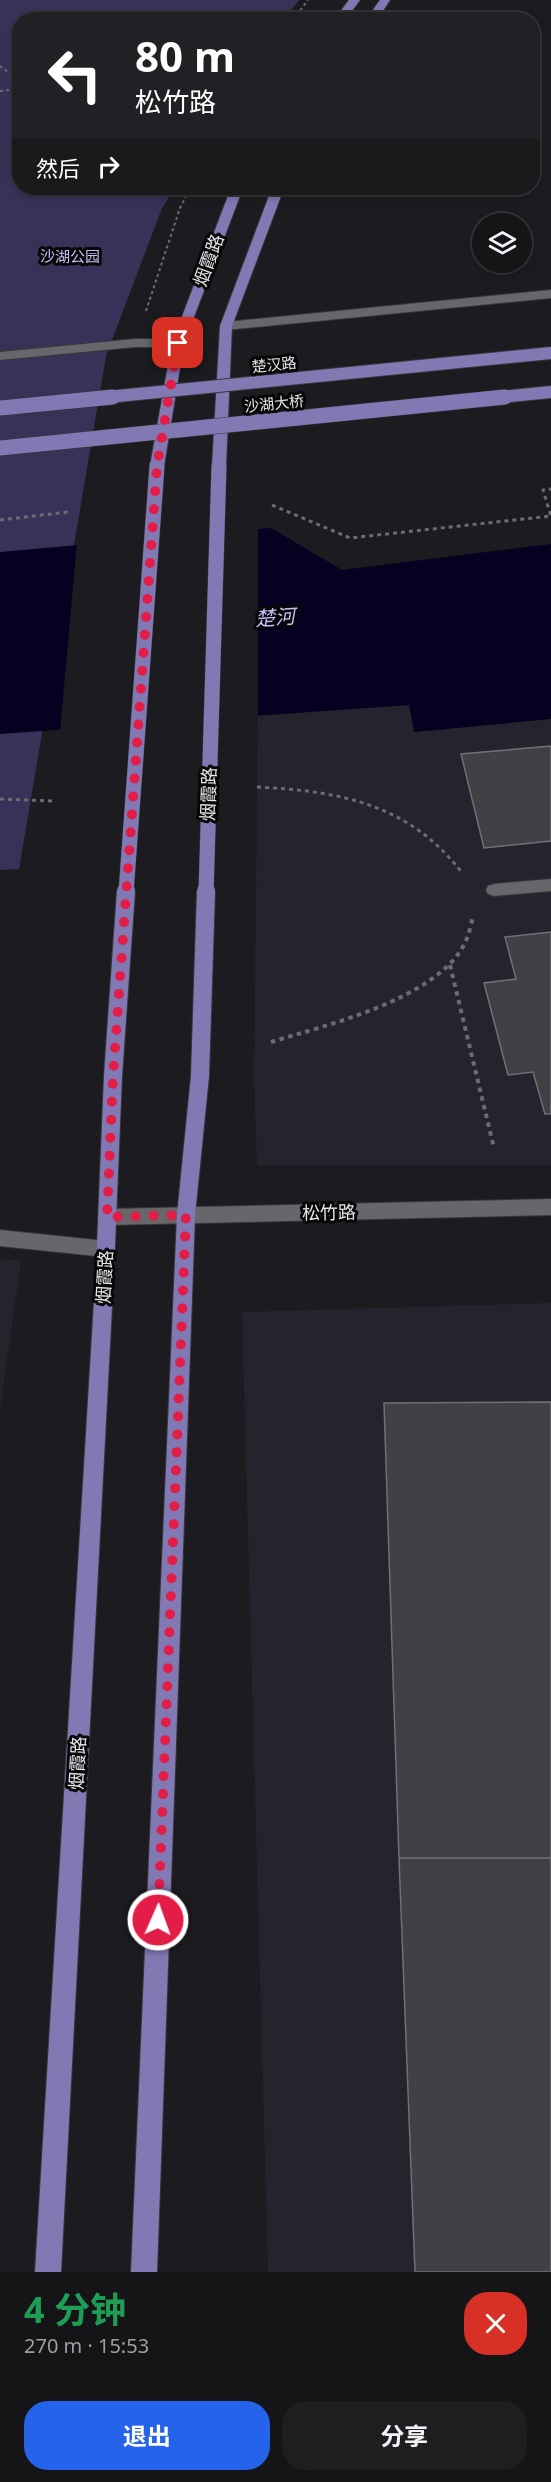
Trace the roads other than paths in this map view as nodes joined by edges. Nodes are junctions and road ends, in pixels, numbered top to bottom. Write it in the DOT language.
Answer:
graph roads {
  1 [pos="355,0"];
  2 [pos="345,12"];
  3 [pos="234,195"];
  4 [pos="275,195"];
  5 [pos="551,294"];
  6 [pos="226,326"];
  7 [pos="178,343"];
  8 [pos="551,353"];
  9 [pos="0,356"];
  10 [pos="551,392"];
  11 [pos="0,408"];
  12 [pos="0,448"];
  13 [pos="551,885"];
  14 [pos="494,890"];
  15 [pos="551,1207"];
  16 [pos="186,1215"];
  17 [pos="107,1217"];
  18 [pos="0,1238"];
  19 [pos="106,1249"];
  20 [pos="48,2272"];
  21 [pos="144,2272"];
  1 -- 2 [label="main road"];
  3 -- 7 [label="main road, 烟霞路"];
  4 -- 6 [label="main road, 烟霞路"];
  5 -- 6 [label="street"];
  6 -- 16 [label="main road, 烟霞路, bridge"];
  7 -- 9 [label="street"];
  7 -- 17 [label="main road, 烟霞路, bridge"];
  8 -- 11 [label="main road, 楚汉路, bridge"];
  10 -- 12 [label="main road, 沙湖大桥, bridge"];
  13 -- 14 [label="street"];
  15 -- 16 [label="street, 松竹路"];
  16 -- 17 [label="street, 松竹路"];
  16 -- 21 [label="main road, 烟霞路"];
  17 -- 19 [label="main road, 烟霞路"];
  18 -- 19 [label="street"];
  19 -- 20 [label="main road, 烟霞路"];
}
